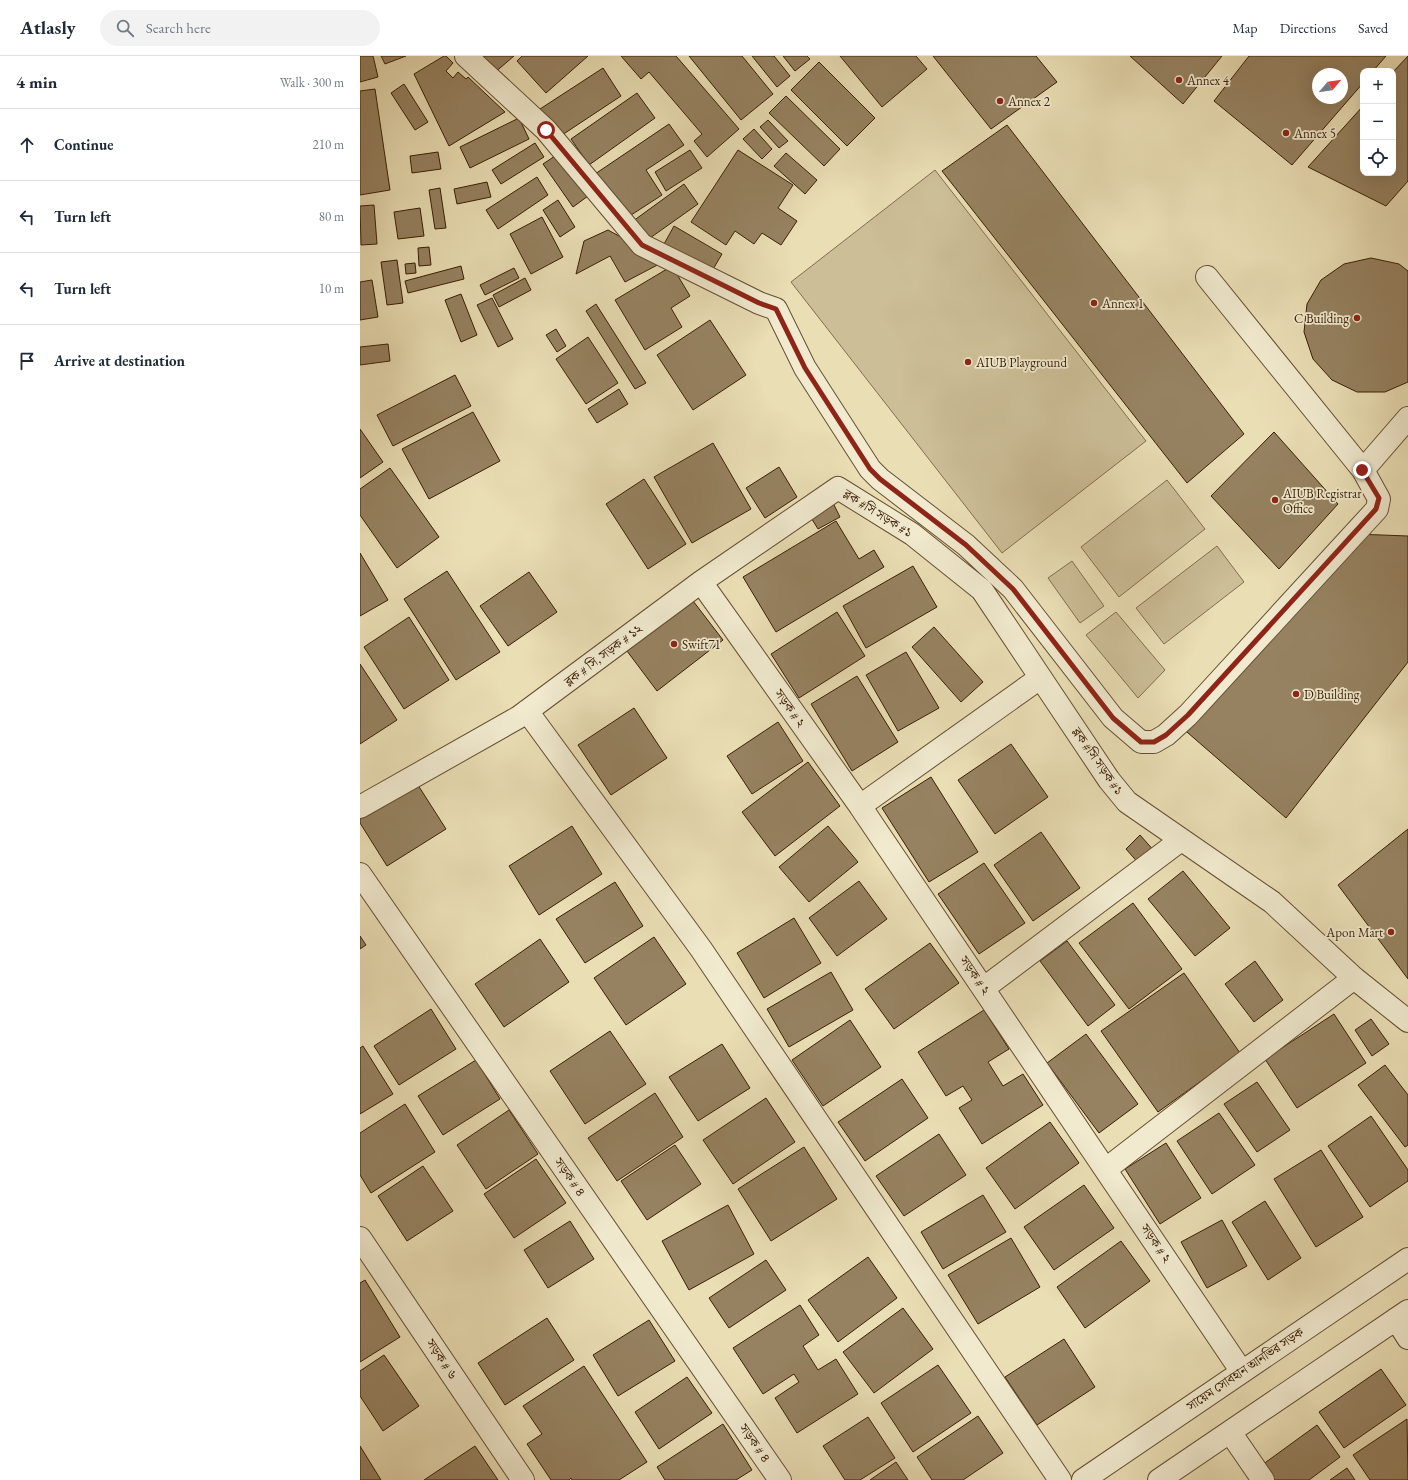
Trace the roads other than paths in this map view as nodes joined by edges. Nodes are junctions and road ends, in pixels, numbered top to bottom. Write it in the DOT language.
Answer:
graph roads {
  1 [pos="466,56"];
  2 [pos="1207,277"];
  3 [pos="1408,418"];
  4 [pos="1362,470"];
  5 [pos="838,488"];
  6 [pos="701,582"];
  7 [pos="1040,678"];
  8 [pos="527,711"];
  9 [pos="860,806"];
  10 [pos="360,807"];
  11 [pos="1181,840"];
  12 [pos="360,874"];
  13 [pos="1354,978"];
  14 [pos="984,988"];
  15 [pos="1408,1021"];
  16 [pos="1106,1169"];
  17 [pos="360,1238"];
  18 [pos="1408,1259"];
  19 [pos="1402,1315"];
  20 [pos="1408,1338"];
  21 [pos="1242,1372"];
  22 [pos="1230,1432"];
  23 [pos="523,1480"];
  24 [pos="780,1480"];
  25 [pos="1060,1480"];
  26 [pos="1083,1480"];
  27 [pos="1159,1480"];
  28 [pos="1263,1480"];
  1 -- 4 [label="street"];
  2 -- 4 [label="street"];
  3 -- 4 [label="street"];
  5 -- 6 [label="street, ব্লক # সি, সড়ক # ১২"];
  5 -- 7 [label="street, ব্লক #সি সড়ক #১"];
  6 -- 8 [label="street, ব্লক # সি, সড়ক # ১২"];
  6 -- 9 [label="street, সড়ক # ২"];
  7 -- 9 [label="street"];
  7 -- 11 [label="street, ব্লক #সি সড়ক #১"];
  8 -- 10 [label="street, ব্লক # সি, সড়ক # ১২"];
  8 -- 25 [label="street"];
  9 -- 14 [label="street, সড়ক # ২"];
  11 -- 13 [label="street, ব্লক #সি সড়ক #১"];
  11 -- 14 [label="street"];
  12 -- 24 [label="street, সড়ক # ৪"];
  13 -- 15 [label="street, ব্লক #সি সড়ক #১"];
  13 -- 16 [label="street"];
  14 -- 16 [label="street, সড়ক # ২"];
  16 -- 21 [label="street, সড়ক # ২"];
  17 -- 23 [label="street, সড়ক # ৬"];
  18 -- 21 [label="street, সায়েম সোবহান আনভির সড়ক"];
  19 -- 20 [label="street"];
  19 -- 22 [label="street"];
  21 -- 26 [label="street, সায়েম সোবহান আনভির সড়ক"];
  22 -- 27 [label="street"];
  22 -- 28 [label="street"];
}
